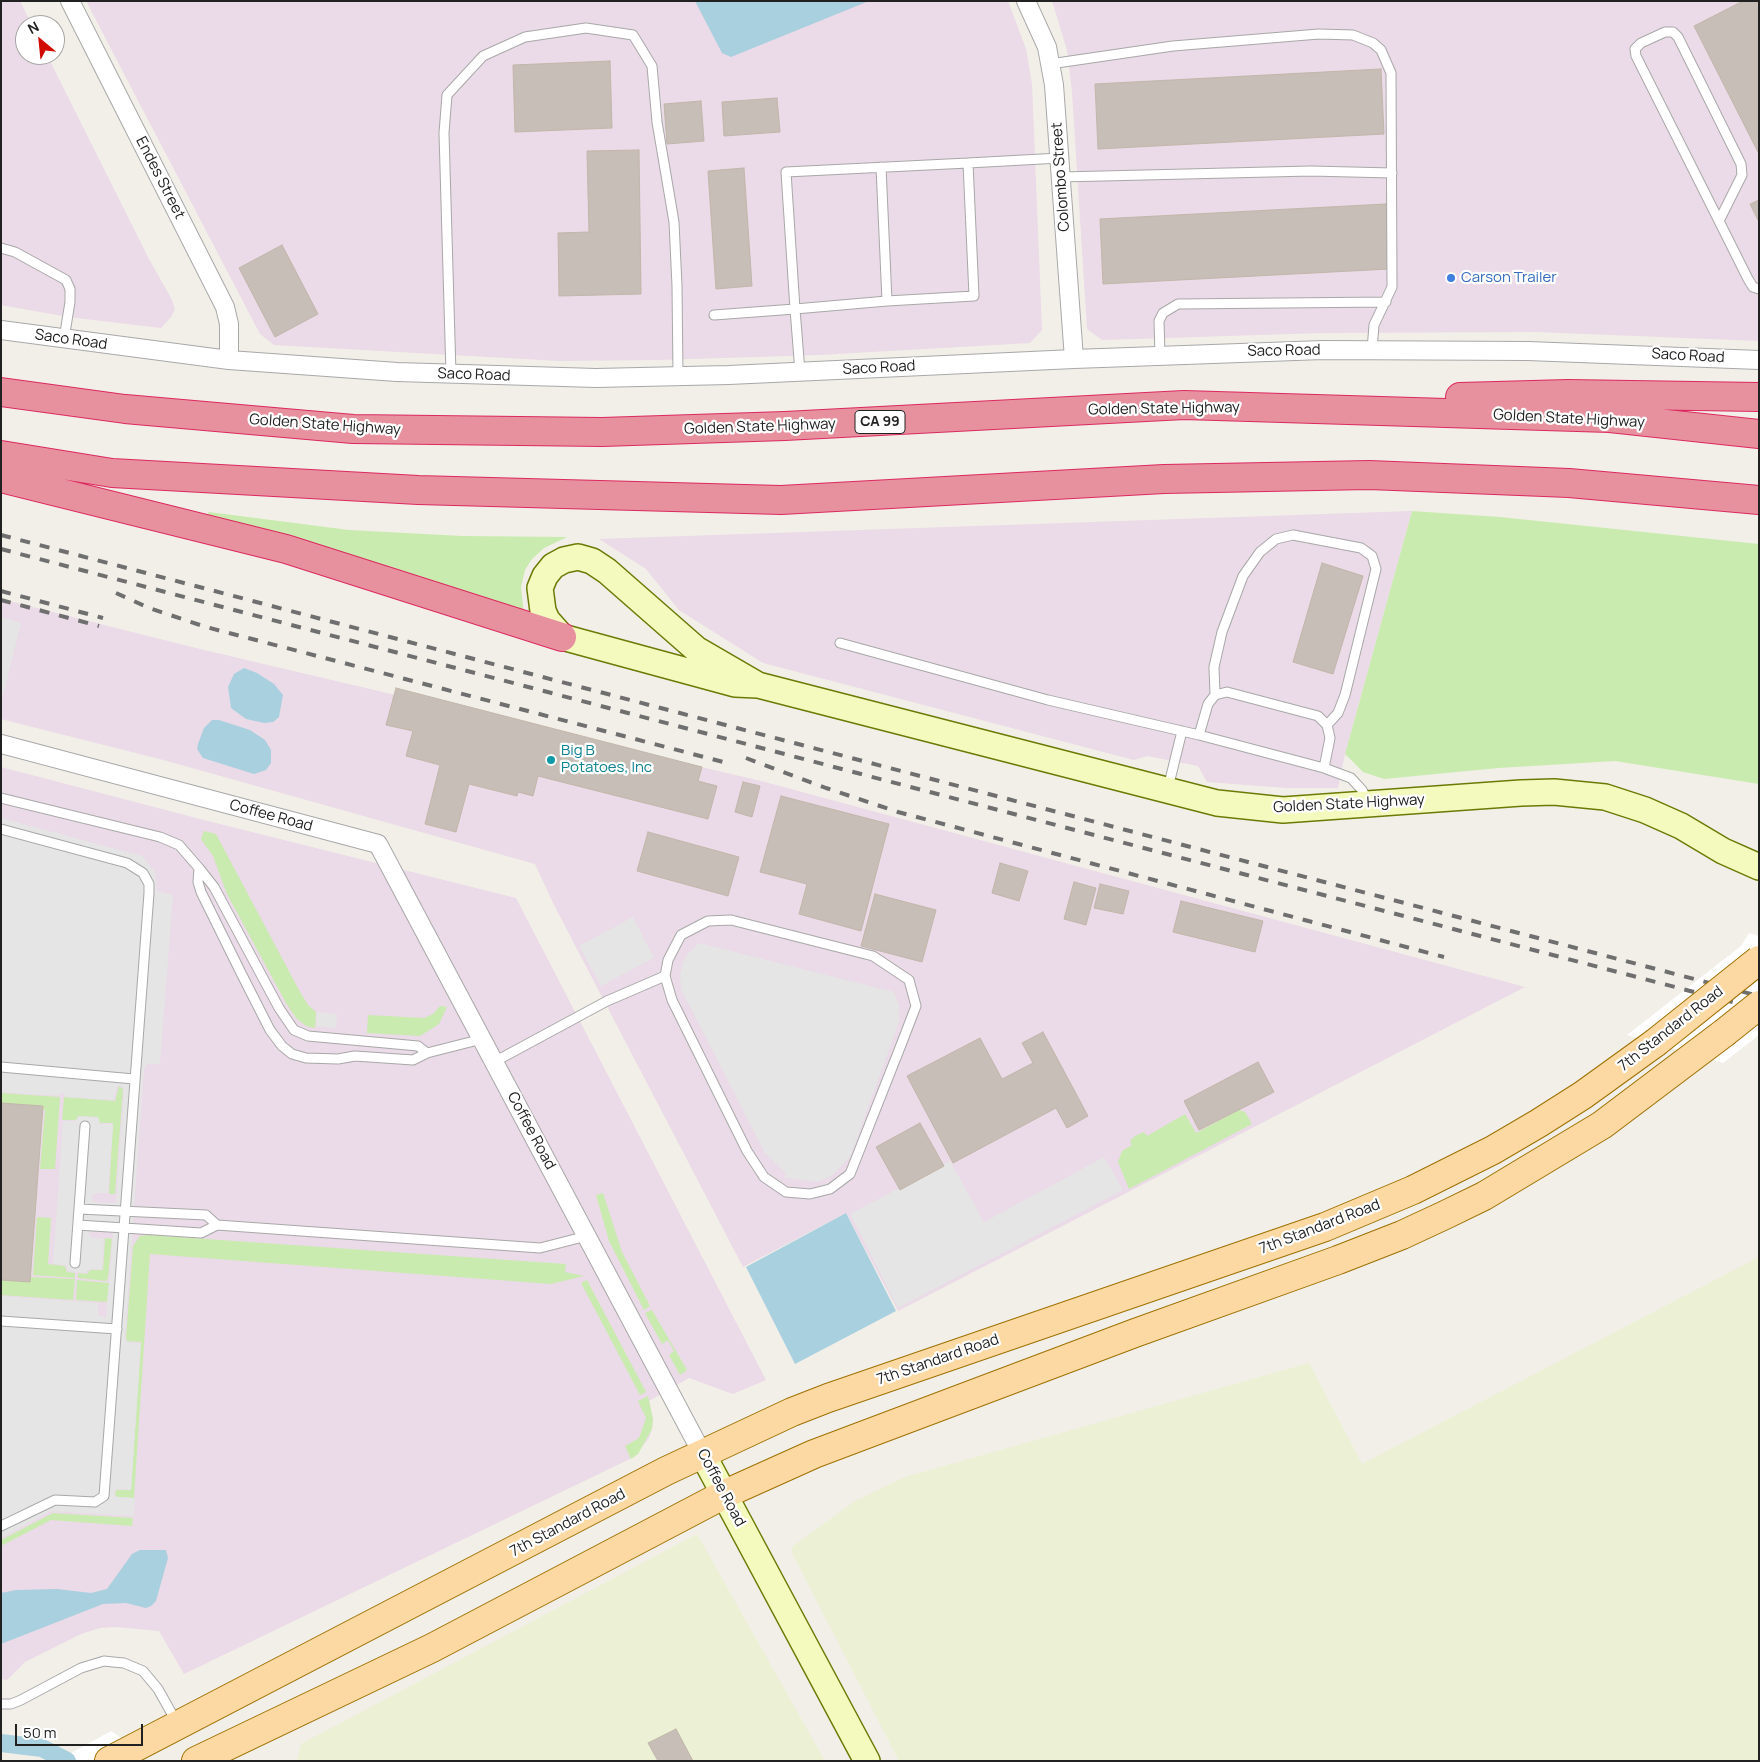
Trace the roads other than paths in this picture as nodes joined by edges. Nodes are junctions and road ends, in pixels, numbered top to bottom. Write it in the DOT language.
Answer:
graph roads {
  1 [pos="70,1"];
  2 [pos="1026,1"];
  3 [pos="1050,64"];
  4 [pos="1060,158"];
  5 [pos="968,163"];
  6 [pos="881,167"];
  7 [pos="1392,173"];
  8 [pos="1061,177"];
  9 [pos="1718,221"];
  10 [pos="1,248"];
  11 [pos="1759,289"];
  12 [pos="887,301"];
  13 [pos="1386,302"];
  14 [pos="795,309"];
  15 [pos="714,315"];
  16 [pos="1,330"];
  17 [pos="64,339"];
  18 [pos="1372,350"];
  19 [pos="1160,355"];
  20 [pos="1074,359"];
  21 [pos="229,360"];
  22 [pos="1759,360"];
  23 [pos="800,372"];
  24 [pos="451,374"];
  25 [pos="678,375"];
  26 [pos="1,392"];
  27 [pos="1759,397"];
  28 [pos="1184,406"];
  29 [pos="1759,434"];
  30 [pos="1,455"];
  31 [pos="1,478"];
  32 [pos="1759,500"];
  33 [pos="562,637"];
  34 [pos="840,643"];
  35 [pos="758,685"];
  36 [pos="1215,695"];
  37 [pos="1328,725"];
  38 [pos="1182,731"];
  39 [pos="1199,735"];
  40 [pos="1,744"];
  41 [pos="1324,768"];
  42 [pos="1167,790"];
  43 [pos="1,798"];
  44 [pos="1369,805"];
  45 [pos="1,829"];
  46 [pos="1759,867"];
  47 [pos="199,868"];
  48 [pos="1759,960"];
  49 [pos="666,976"];
  50 [pos="1759,1005"];
  51 [pos="482,1039"];
  52 [pos="427,1054"];
  53 [pos="494,1062"];
  54 [pos="1,1067"];
  55 [pos="134,1080"];
  56 [pos="85,1126"];
  57 [pos="79,1209"];
  58 [pos="126,1211"];
  59 [pos="78,1225"];
  60 [pos="217,1225"];
  61 [pos="124,1228"];
  62 [pos="587,1236"];
  63 [pos="76,1263"];
  64 [pos="1,1321"];
  65 [pos="117,1329"];
  66 [pos="702,1453"];
  67 [pos="725,1494"];
  68 [pos="1,1526"];
  69 [pos="1,1704"];
  70 [pos="178,1725"];
  71 [pos="109,1761"];
  72 [pos="196,1761"];
  73 [pos="867,1761"];
  1 -- 21 [label="street, Endes Street"];
  2 -- 3 [label="street, Colombo Street"];
  3 -- 4 [label="street, Colombo Street"];
  3 -- 7 [label="lane"];
  4 -- 5 [label="lane"];
  4 -- 8 [label="street, Colombo Street"];
  5 -- 6 [label="lane"];
  5 -- 12 [label="lane"];
  6 -- 12 [label="lane"];
  6 -- 14 [label="lane"];
  7 -- 8 [label="lane"];
  7 -- 13 [label="lane"];
  8 -- 20 [label="street, Colombo Street"];
  9 -- 9 [label="lane"];
  9 -- 11 [label="lane"];
  10 -- 17 [label="lane"];
  12 -- 14 [label="lane"];
  13 -- 18 [label="lane"];
  13 -- 19 [label="lane"];
  14 -- 15 [label="lane"];
  14 -- 23 [label="lane"];
  16 -- 17 [label="street, Saco Road"];
  17 -- 21 [label="street, Saco Road"];
  18 -- 19 [label="street, Saco Road"];
  18 -- 22 [label="street, Saco Road"];
  19 -- 20 [label="street, Saco Road"];
  20 -- 23 [label="street, Saco Road"];
  21 -- 24 [label="street, Saco Road"];
  23 -- 25 [label="street, Saco Road"];
  24 -- 25 [label="street, Saco Road"];
  24 -- 25 [label="lane"];
  26 -- 28 [label="highway, Golden State Highway / CA 99"];
  27 -- 28 [label="highway"];
  28 -- 29 [label="highway, Golden State Highway / CA 99"];
  30 -- 32 [label="highway"];
  31 -- 33 [label="highway"];
  33 -- 35 [label="main road, Golden State Highway"];
  33 -- 35 [label="main road, Golden State Highway"];
  34 -- 38 [label="lane"];
  35 -- 42 [label="main road, Golden State Highway"];
  36 -- 37 [label="lane"];
  36 -- 37 [label="lane"];
  36 -- 39 [label="lane"];
  37 -- 41 [label="lane"];
  38 -- 39 [label="lane"];
  38 -- 42 [label="lane"];
  39 -- 41 [label="lane"];
  40 -- 51 [label="street, Coffee Road"];
  41 -- 44 [label="lane"];
  42 -- 44 [label="main road, Golden State Highway"];
  43 -- 47 [label="lane"];
  44 -- 46 [label="main road, Golden State Highway"];
  45 -- 55 [label="lane"];
  47 -- 52 [label="lane"];
  47 -- 52 [label="lane"];
  48 -- 66 [label="main road, 7th Standard Road, bridge"];
  49 -- 49 [label="lane"];
  49 -- 53 [label="lane"];
  50 -- 67 [label="main road, bridge"];
  51 -- 52 [label="lane"];
  51 -- 53 [label="street, Coffee Road"];
  53 -- 62 [label="street, Coffee Road"];
  54 -- 55 [label="lane"];
  55 -- 58 [label="lane"];
  56 -- 57 [label="lane"];
  57 -- 58 [label="lane"];
  57 -- 59 [label="lane"];
  58 -- 60 [label="lane"];
  58 -- 61 [label="lane"];
  59 -- 61 [label="lane"];
  59 -- 63 [label="lane"];
  60 -- 61 [label="lane"];
  60 -- 62 [label="lane"];
  61 -- 65 [label="lane"];
  62 -- 66 [label="street, Coffee Road"];
  64 -- 65 [label="lane"];
  65 -- 68 [label="lane"];
  66 -- 67 [label="main road, Coffee Road"];
  66 -- 70 [label="main road, 7th Standard Road"];
  67 -- 72 [label="main road"];
  67 -- 73 [label="main road, Coffee Road"];
  69 -- 70 [label="lane"];
  70 -- 71 [label="main road, 7th Standard Road"];
}
